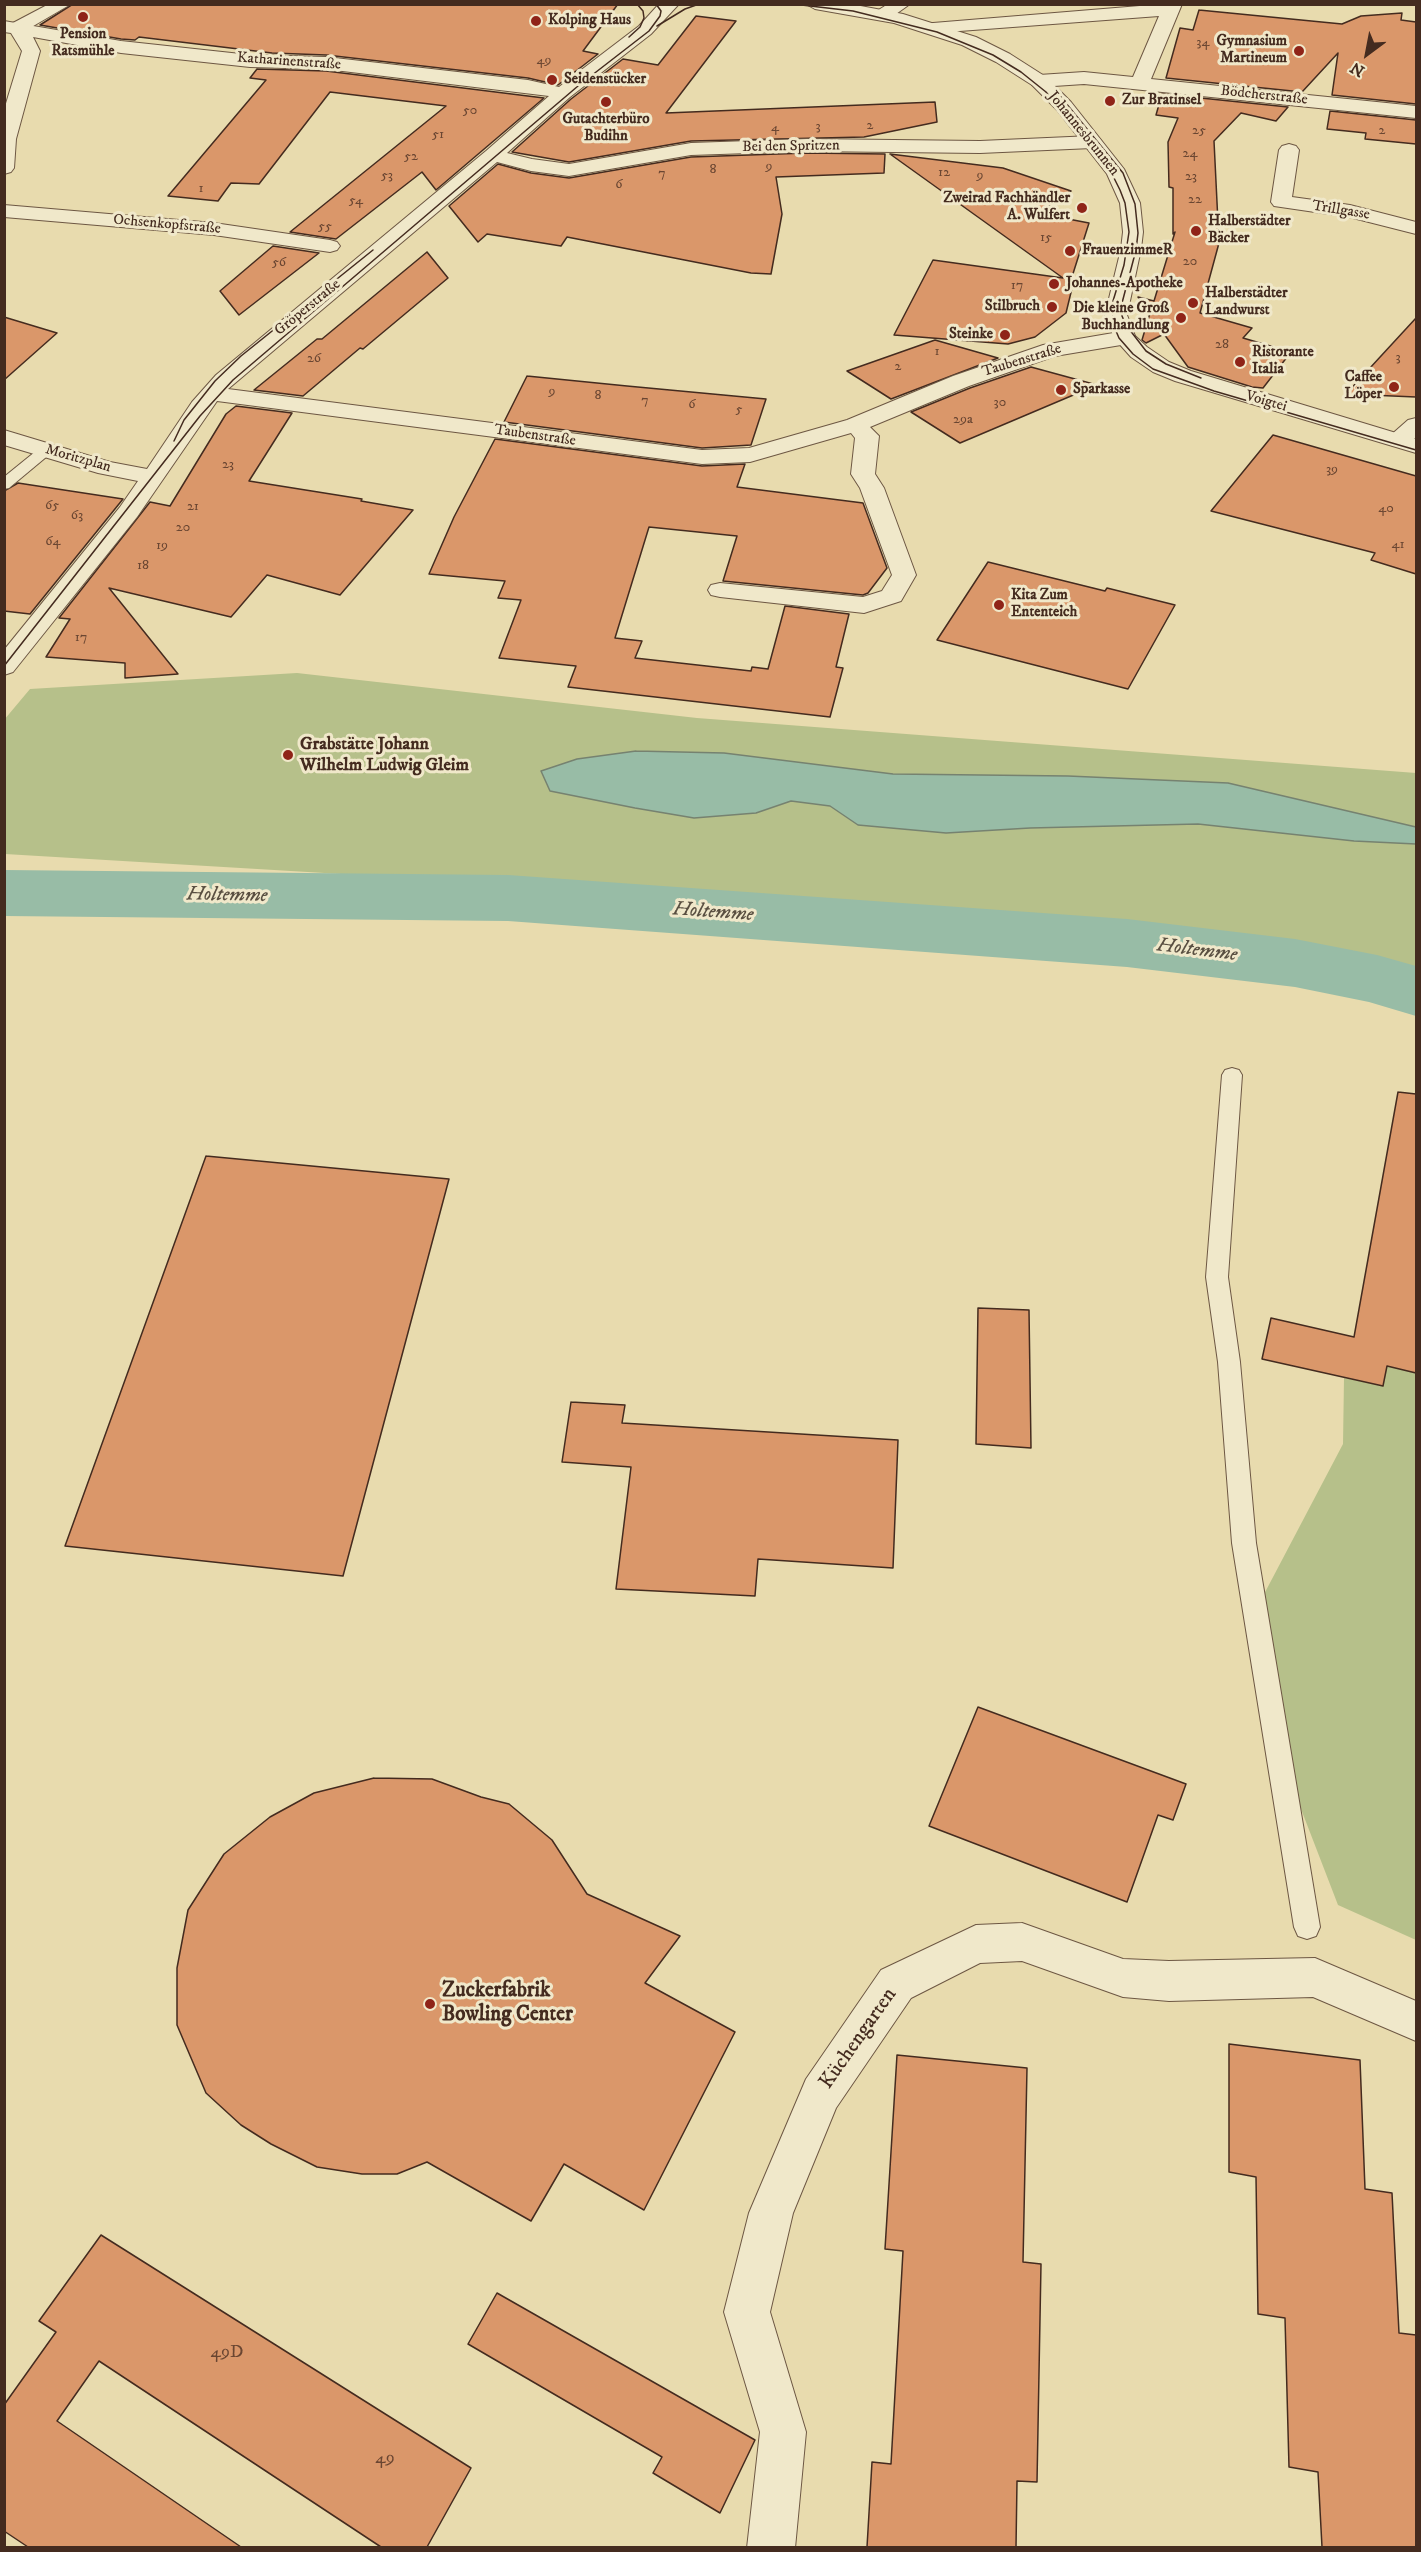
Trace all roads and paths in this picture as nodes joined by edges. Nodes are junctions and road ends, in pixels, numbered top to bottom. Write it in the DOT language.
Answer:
graph roads {
  1 [pos="63,4"];
  2 [pos="670,4"];
  3 [pos="815,4"];
  4 [pos="901,4"];
  5 [pos="1172,7"];
  6 [pos="883,15"];
  7 [pos="10,27"];
  8 [pos="933,28"];
  9 [pos="1039,81"];
  10 [pos="1140,84"];
  11 [pos="563,93"];
  12 [pos="1416,112"];
  13 [pos="1092,142"];
  14 [pos="1289,150"];
  15 [pos="493,155"];
  16 [pos="4,168"];
  17 [pos="4,211"];
  18 [pos="1416,228"];
  19 [pos="330,246"];
  20 [pos="1125,338"];
  21 [pos="212,394"];
  22 [pos="855,425"];
  23 [pos="1416,425"];
  24 [pos="4,437"];
  25 [pos="1408,443"];
  26 [pos="46,450"];
  27 [pos="153,477"];
  28 [pos="4,484"];
  29 [pos="720,590"];
  30 [pos="4,667"];
  31 [pos="1232,1075"];
  32 [pos="1307,1927"];
  33 [pos="1416,2021"];
  34 [pos="771,2547"];
  1 -- 7 [label="street"];
  2 -- 11 [label="street, Gröperstraße"];
  3 -- 6 [label="street, Johannesbrunnen"];
  4 -- 6 [label="street"];
  5 -- 8 [label="street, Johannesbrunnen"];
  5 -- 10 [label="street"];
  6 -- 8 [label="street, Johannesbrunnen"];
  7 -- 11 [label="street, Katharinenstraße"];
  7 -- 16 [label="street"];
  8 -- 9 [label="street, Johannesbrunnen"];
  9 -- 10 [label="street, Bödcherstraße"];
  9 -- 13 [label="street, Johannesbrunnen"];
  10 -- 12 [label="street, Bödcherstraße"];
  11 -- 15 [label="street, Gröperstraße"];
  13 -- 15 [label="street, Bei den Spritzen"];
  13 -- 20 [label="street, Johannesbrunnen"];
  14 -- 18 [label="street, Trillgasse"];
  15 -- 21 [label="street, Gröperstraße"];
  17 -- 19 [label="street, Ochsenkopfstraße"];
  20 -- 22 [label="street, Taubenstraße"];
  20 -- 25 [label="street, Voigtei"];
  21 -- 22 [label="street, Taubenstraße"];
  21 -- 27 [label="street, Gröperstraße"];
  22 -- 29 [label="street"];
  23 -- 25 [label="street"];
  24 -- 26 [label="street, Moritzplan"];
  26 -- 27 [label="street, Moritzplan"];
  26 -- 28 [label="lane"];
  27 -- 30 [label="street, Gröperstraße"];
  31 -- 32 [label="lane"];
  33 -- 34 [label="street, Küchengarten"];
}
